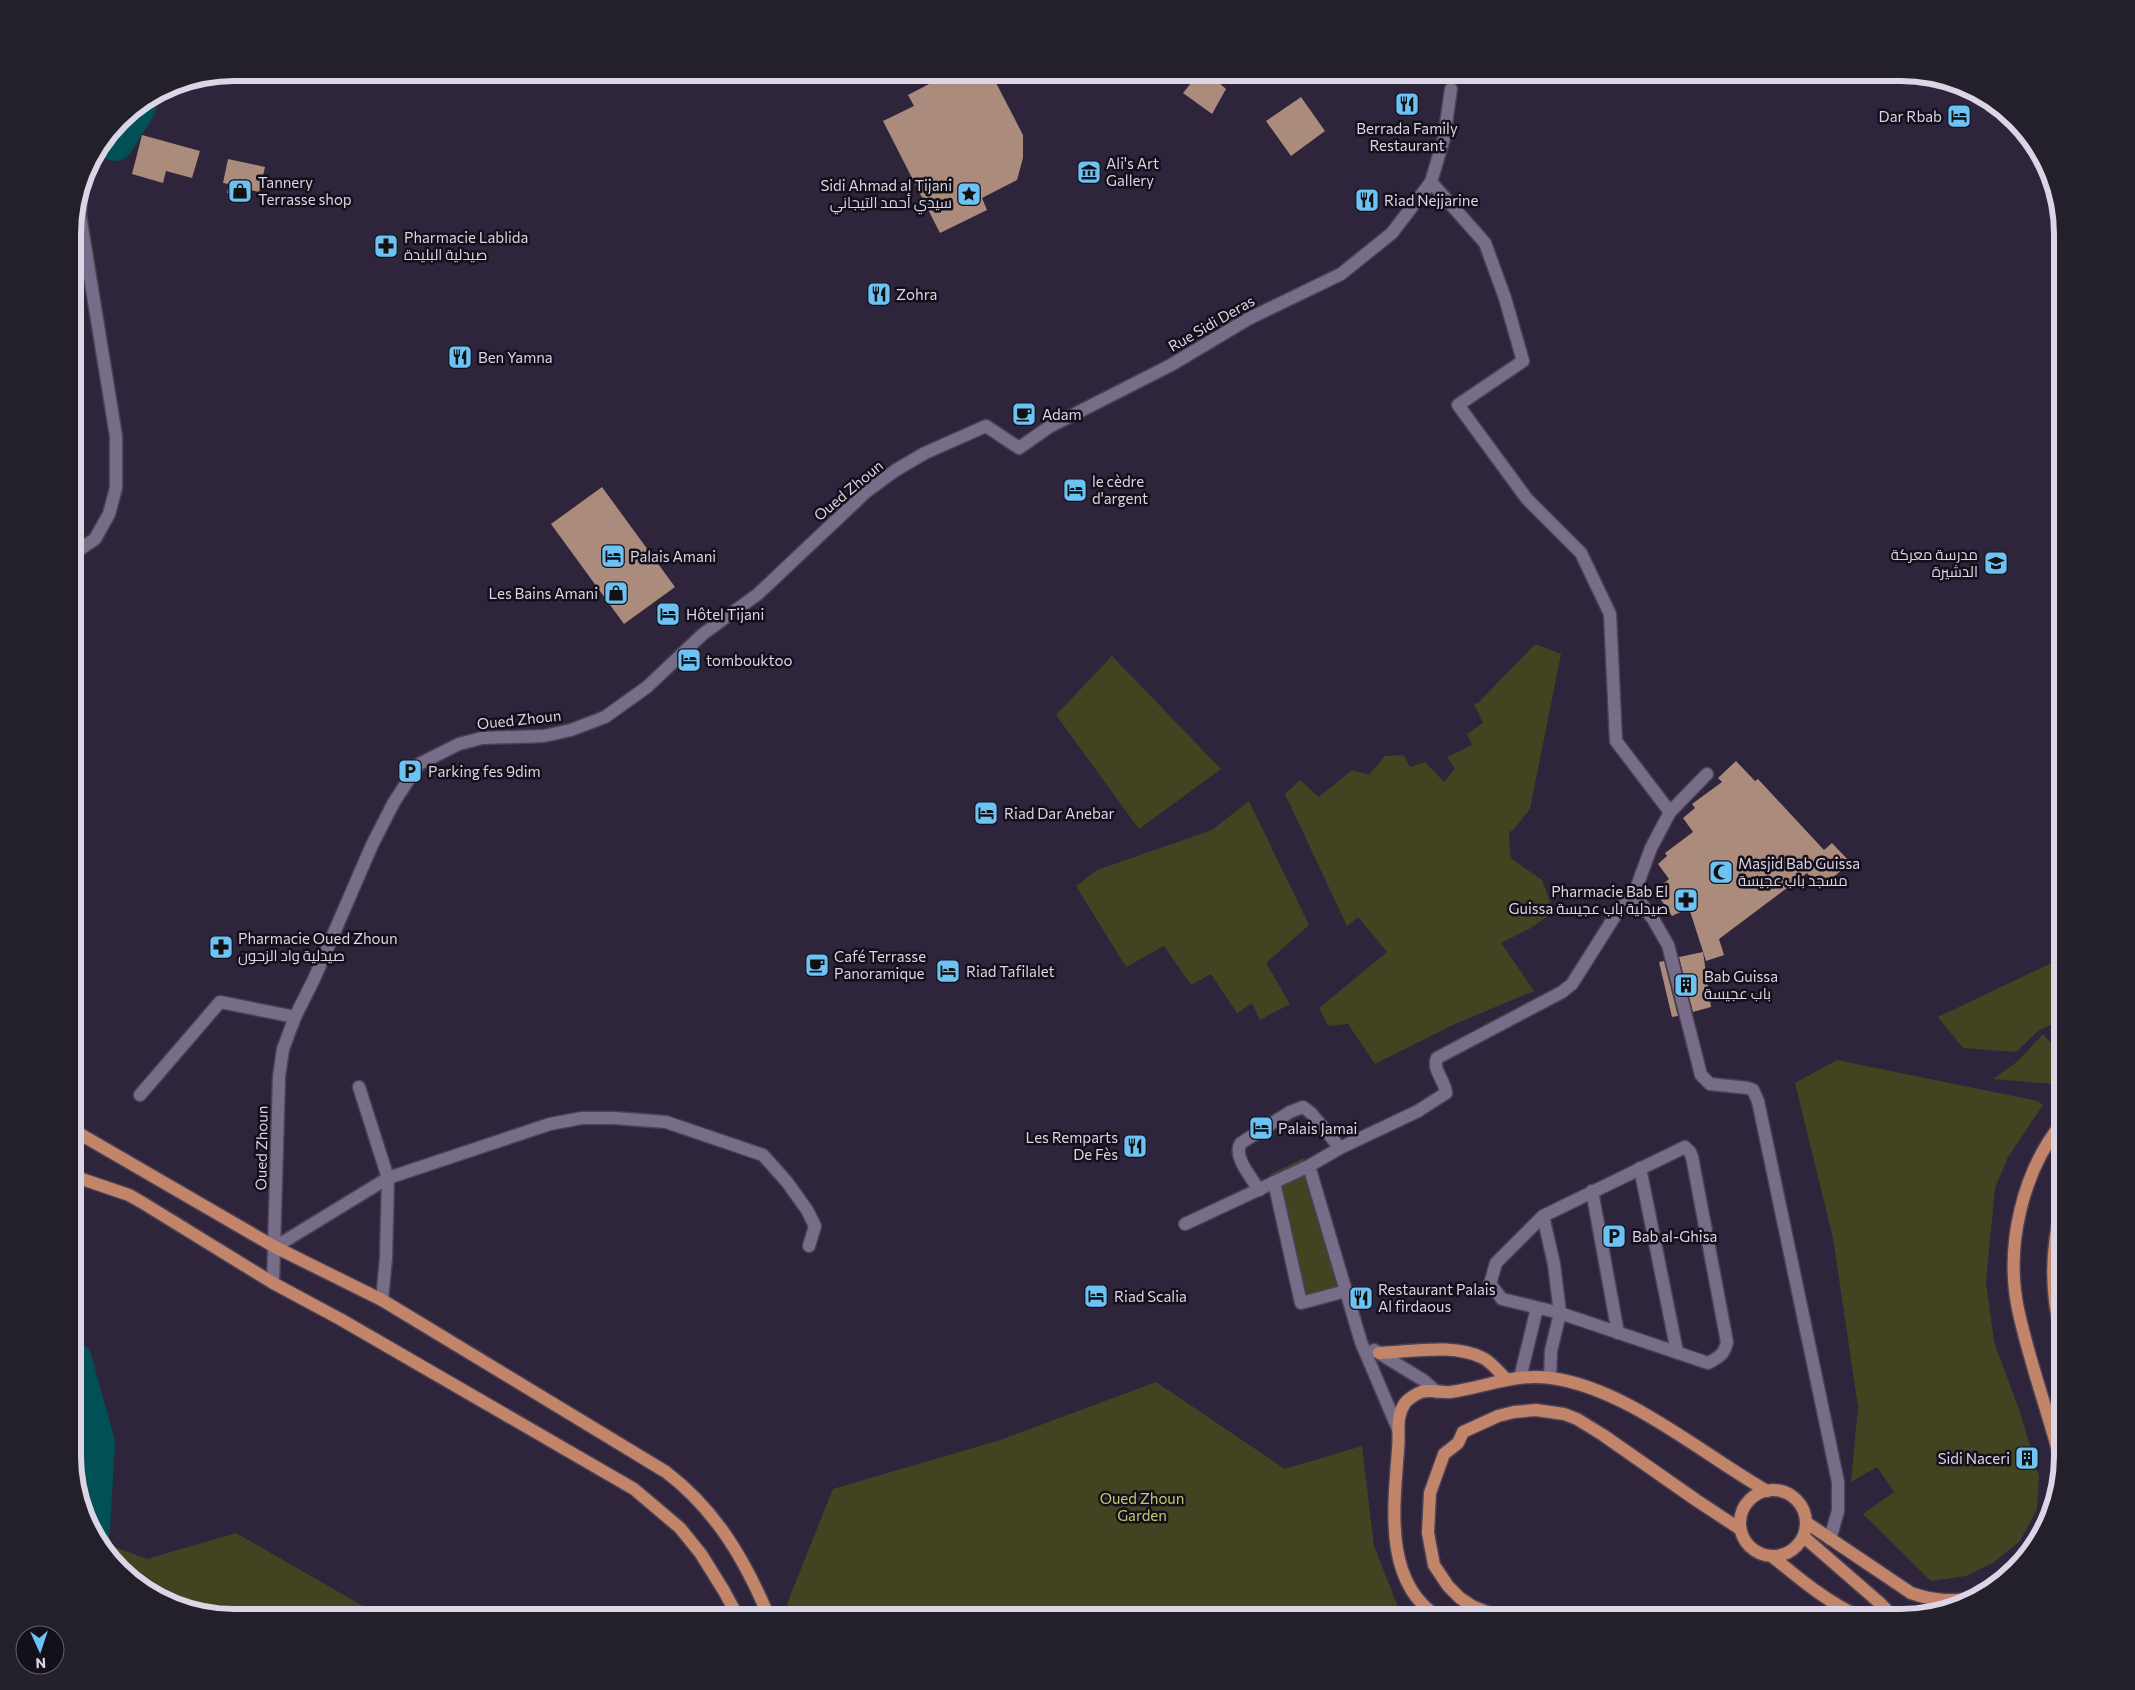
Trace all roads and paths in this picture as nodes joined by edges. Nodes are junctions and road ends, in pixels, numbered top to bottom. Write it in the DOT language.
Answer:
graph roads {
  1 [pos="1451,89"];
  2 [pos="1431,182"];
  3 [pos="82,238"];
  4 [pos="986,426"];
  5 [pos="82,548"];
  6 [pos="1707,774"];
  7 [pos="1670,812"];
  8 [pos="1634,894"];
  9 [pos="294,1017"];
  10 [pos="359,1087"];
  11 [pos="140,1095"];
  12 [pos="82,1135"];
  13 [pos="2054,1135"];
  14 [pos="1340,1148"];
  15 [pos="1308,1166"];
  16 [pos="1640,1168"];
  17 [pos="388,1178"];
  18 [pos="82,1179"];
  19 [pos="1274,1182"];
  20 [pos="1259,1190"];
  21 [pos="1592,1191"];
  22 [pos="1542,1216"];
  23 [pos="1185,1224"];
  24 [pos="809,1246"];
  25 [pos="275,1247"];
  26 [pos="2054,1255"];
  27 [pos="274,1283"];
  28 [pos="1346,1291"];
  29 [pos="382,1300"];
  30 [pos="2054,1302"];
  31 [pos="1537,1308"];
  32 [pos="1560,1313"];
  33 [pos="1618,1333"];
  34 [pos="1361,1342"];
  35 [pos="1677,1352"];
  36 [pos="1379,1353"];
  37 [pos="1520,1378"];
  38 [pos="1550,1378"];
  39 [pos="1506,1379"];
  40 [pos="1440,1392"];
  41 [pos="1399,1432"];
  42 [pos="2054,1434"];
  43 [pos="1767,1491"];
  44 [pos="1807,1523"];
  45 [pos="1740,1529"];
  46 [pos="1804,1537"];
  47 [pos="1830,1539"];
  48 [pos="1773,1556"];
  49 [pos="1950,1600"];
  50 [pos="1835,1605"];
  51 [pos="733,1609"];
  52 [pos="765,1609"];
  53 [pos="1428,1609"];
  54 [pos="1482,1609"];
  55 [pos="1839,1609"];
  56 [pos="1843,1609"];
  57 [pos="1885,1609"];
  1 -- 2 [label="street"];
  2 -- 4 [label="street, Rue Sidi Deras"];
  2 -- 7 [label="street"];
  3 -- 5 [label="street"];
  4 -- 9 [label="street, Oued Zhoun"];
  6 -- 7 [label="street"];
  7 -- 8 [label="street"];
  8 -- 14 [label="street"];
  8 -- 47 [label="street"];
  9 -- 11 [label="street"];
  9 -- 25 [label="street, Oued Zhoun"];
  10 -- 17 [label="street"];
  12 -- 25 [label="main road"];
  13 -- 42 [label="main road"];
  14 -- 15 [label="street"];
  14 -- 20 [label="street"];
  15 -- 19 [label="street"];
  15 -- 28 [label="street"];
  16 -- 21 [label="street"];
  16 -- 35 [label="street"];
  16 -- 35 [label="street"];
  17 -- 24 [label="street"];
  17 -- 25 [label="street"];
  17 -- 29 [label="street"];
  18 -- 27 [label="main road"];
  19 -- 20 [label="street"];
  19 -- 28 [label="street"];
  20 -- 23 [label="street"];
  21 -- 22 [label="street"];
  21 -- 33 [label="street"];
  22 -- 31 [label="street"];
  22 -- 32 [label="street"];
  25 -- 27 [label="street, Oued Zhoun"];
  25 -- 29 [label="main road"];
  26 -- 30 [label="main road"];
  27 -- 51 [label="main road"];
  28 -- 34 [label="street"];
  29 -- 52 [label="main road"];
  31 -- 32 [label="street"];
  31 -- 37 [label="street"];
  32 -- 33 [label="street"];
  32 -- 38 [label="street"];
  33 -- 35 [label="street"];
  34 -- 36 [label="street"];
  34 -- 41 [label="street"];
  36 -- 39 [label="main road"];
  36 -- 40 [label="street"];
  37 -- 38 [label="main road"];
  37 -- 39 [label="main road"];
  38 -- 43 [label="main road"];
  39 -- 40 [label="main road"];
  40 -- 41 [label="main road"];
  41 -- 53 [label="main road"];
  43 -- 44 [label="main road"];
  43 -- 45 [label="main road"];
  44 -- 46 [label="main road"];
  44 -- 47 [label="main road"];
  45 -- 48 [label="main road"];
  45 -- 54 [label="main road"];
  46 -- 48 [label="main road"];
  46 -- 57 [label="main road"];
  47 -- 49 [label="main road"];
  48 -- 50 [label="main road"];
  50 -- 55 [label="main road"];
  50 -- 56 [label="main road"];
}
